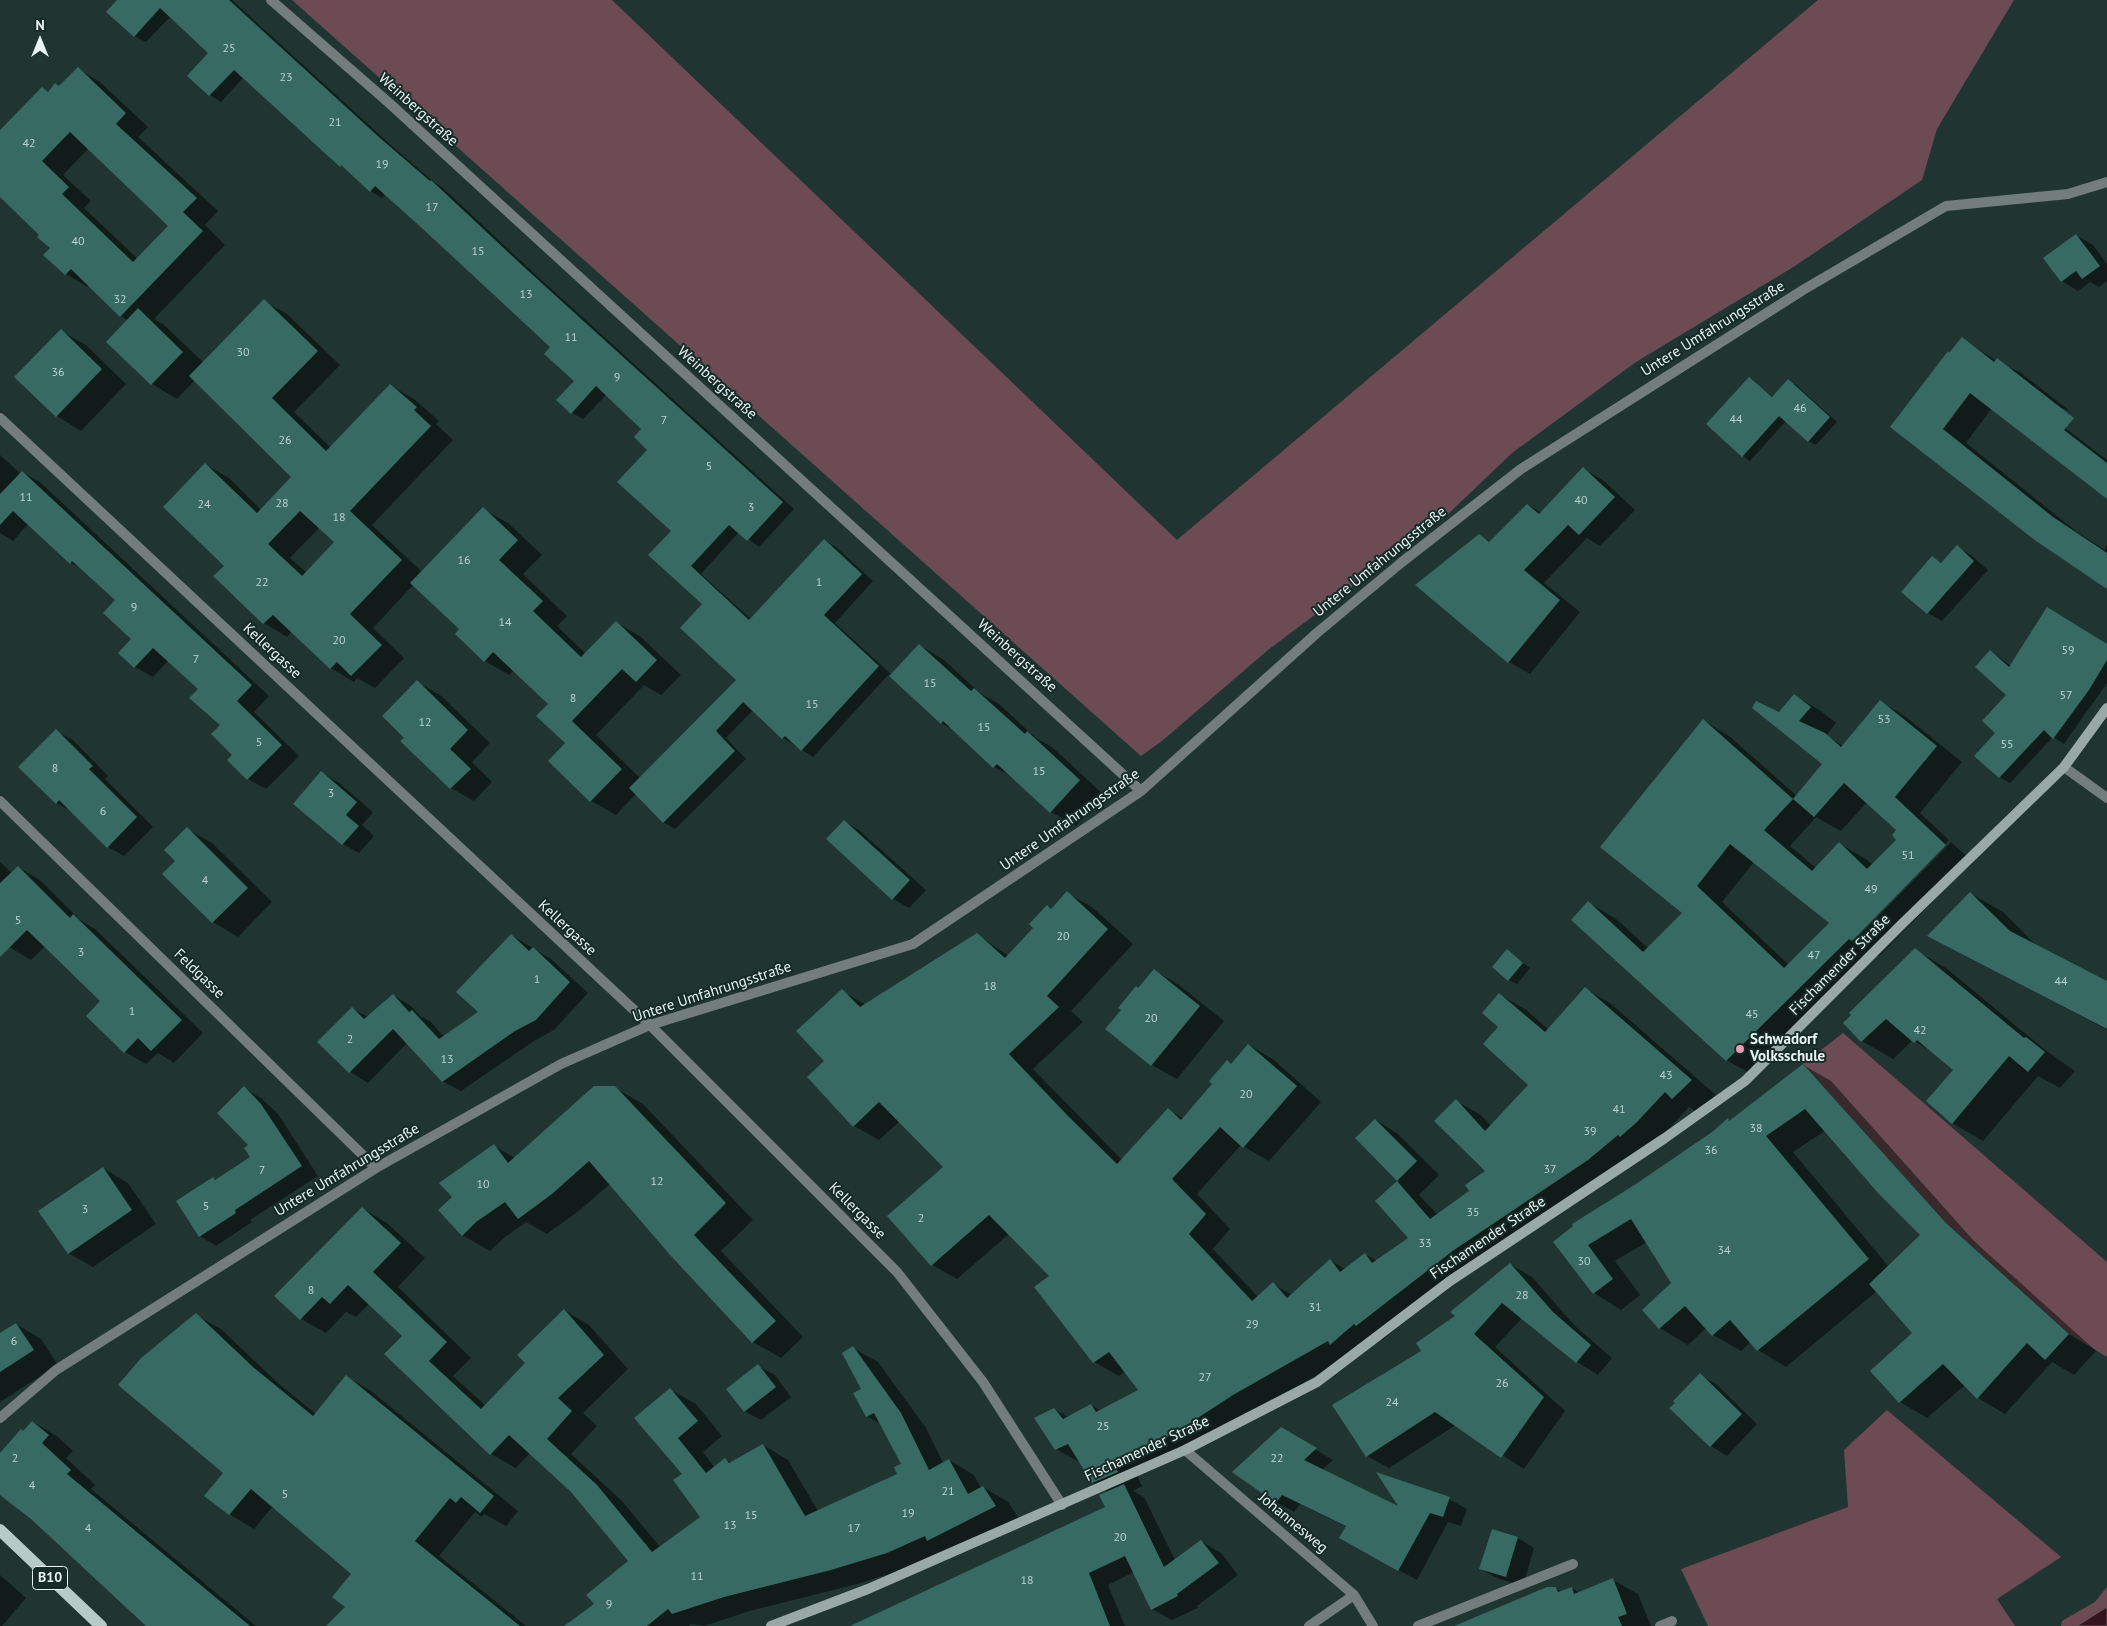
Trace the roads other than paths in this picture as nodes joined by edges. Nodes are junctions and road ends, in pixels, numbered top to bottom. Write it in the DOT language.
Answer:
graph roads {
  1 [pos="271,0"];
  2 [pos="2107,182"];
  3 [pos="0,418"];
  4 [pos="2107,708"];
  5 [pos="2064,767"];
  6 [pos="1142,790"];
  7 [pos="2107,798"];
  8 [pos="0,801"];
  9 [pos="650,1025"];
  10 [pos="376,1168"];
  11 [pos="0,1418"];
  12 [pos="1184,1450"];
  13 [pos="1062,1505"];
  14 [pos="0,1530"];
  15 [pos="1573,1564"];
  16 [pos="1354,1595"];
  17 [pos="1672,1621"];
  18 [pos="101,1626"];
  19 [pos="771,1626"];
  20 [pos="1309,1626"];
  21 [pos="1373,1626"];
  22 [pos="1418,1626"];
  23 [pos="1660,1626"];
  1 -- 6 [label="street, Weinbergstraße"];
  2 -- 6 [label="street, Untere Umfahrungsstraße"];
  3 -- 9 [label="street, Kellergasse"];
  4 -- 5 [label="main road, Fischamender Straße"];
  5 -- 7 [label="street"];
  5 -- 12 [label="main road, Fischamender Straße"];
  6 -- 9 [label="street, Untere Umfahrungsstraße"];
  8 -- 10 [label="street, Feldgasse"];
  9 -- 10 [label="street, Untere Umfahrungsstraße"];
  9 -- 13 [label="street, Kellergasse"];
  10 -- 11 [label="street, Untere Umfahrungsstraße"];
  12 -- 13 [label="main road, Fischamender Straße"];
  12 -- 16 [label="street, Johannesweg"];
  13 -- 19 [label="main road, Fischamender Straße"];
  14 -- 18 [label="main road, B10"];
  15 -- 22 [label="street"];
  16 -- 20 [label="street"];
  16 -- 21 [label="street, Johannesweg"];
  17 -- 23 [label="street"];
}
